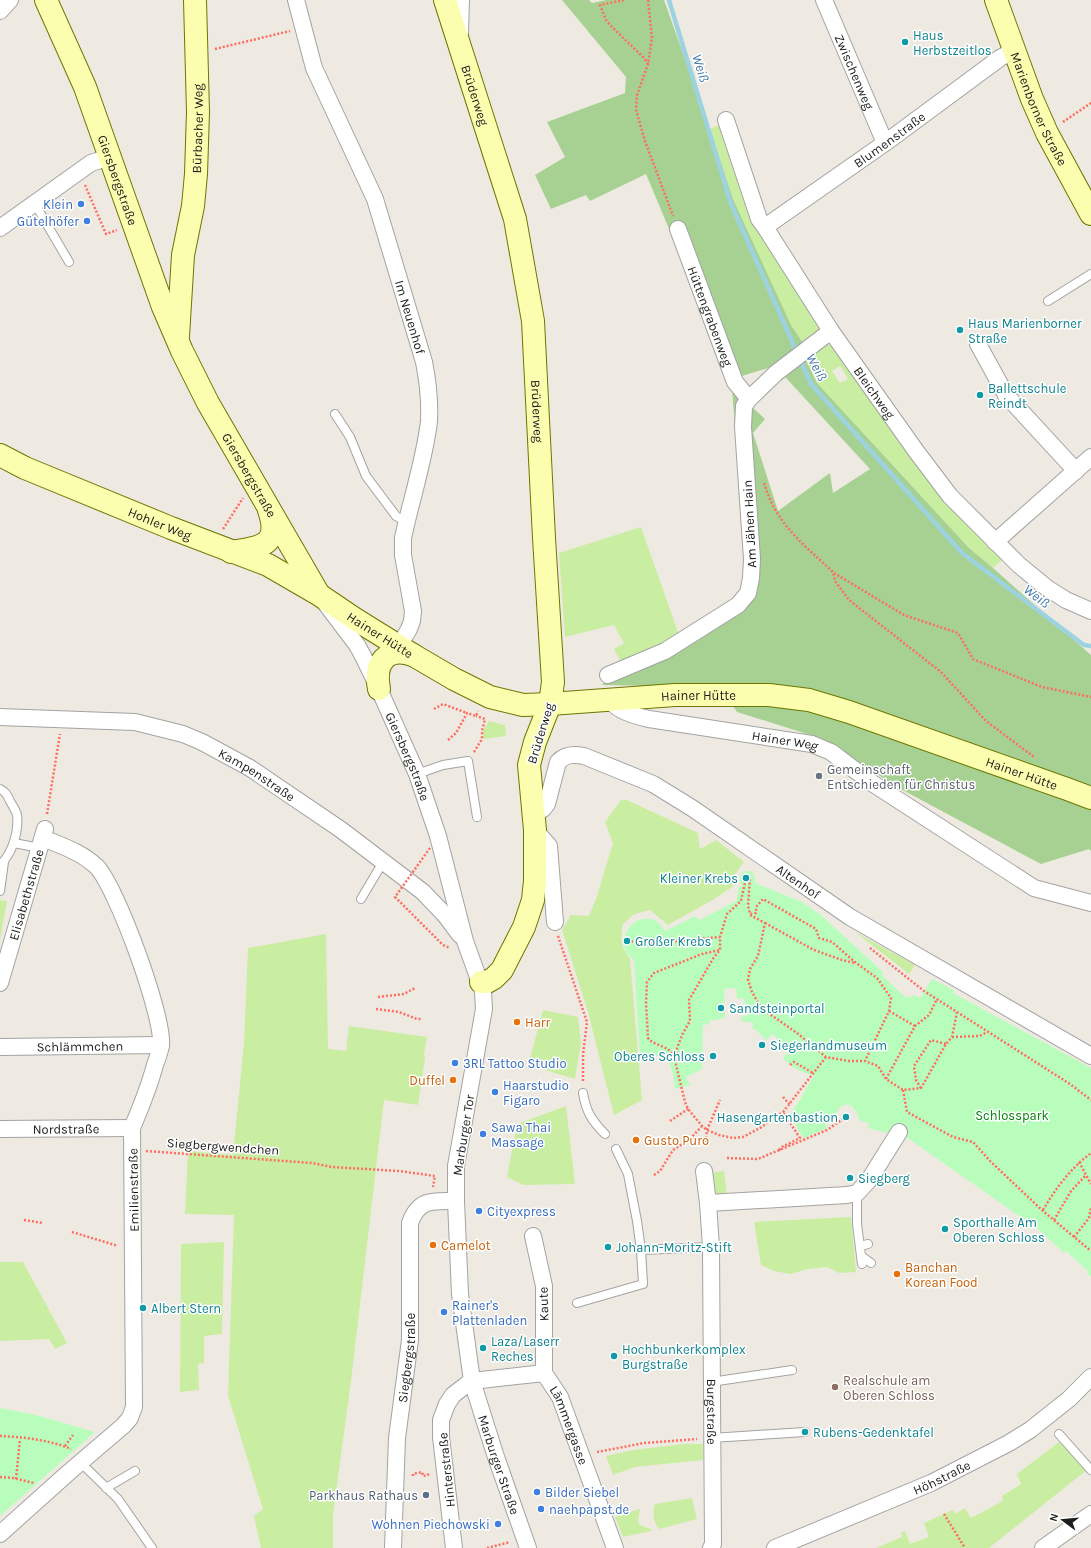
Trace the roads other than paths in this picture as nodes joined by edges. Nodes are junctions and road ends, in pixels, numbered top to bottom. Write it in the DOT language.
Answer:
graph roads {
  1 [pos="10,0"];
  2 [pos="46,0"];
  3 [pos="195,0"];
  4 [pos="296,0"];
  5 [pos="445,0"];
  6 [pos="461,0"];
  7 [pos="824,0"];
  8 [pos="996,0"];
  9 [pos="0,11"];
  10 [pos="459,45"];
  11 [pos="1013,51"];
  12 [pos="726,120"];
  13 [pos="885,143"];
  14 [pos="110,157"];
  15 [pos="35,204"];
  16 [pos="1091,214"];
  17 [pos="765,227"];
  18 [pos="0,228"];
  19 [pos="678,230"];
  20 [pos="184,255"];
  21 [pos="70,262"];
  22 [pos="1091,274"];
  23 [pos="152,276"];
  24 [pos="1048,301"];
  25 [pos="831,331"];
  26 [pos="177,341"];
  27 [pos="978,344"];
  28 [pos="749,399"];
  29 [pos="335,414"];
  30 [pos="0,455"];
  31 [pos="1091,457"];
  32 [pos="1076,471"];
  33 [pos="266,501"];
  34 [pos="406,522"];
  35 [pos="995,542"];
  36 [pos="231,552"];
  37 [pos="318,594"];
  38 [pos="1091,611"];
  39 [pos="406,651"];
  40 [pos="608,676"];
  41 [pos="379,689"];
  42 [pos="608,700"];
  43 [pos="550,704"];
  44 [pos="0,717"];
  45 [pos="417,774"];
  46 [pos="0,789"];
  47 [pos="1091,798"];
  48 [pos="477,818"];
  49 [pos="534,823"];
  50 [pos="43,838"];
  51 [pos="14,843"];
  52 [pos="383,862"];
  53 [pos="2,864"];
  54 [pos="0,892"];
  55 [pos="361,898"];
  56 [pos="1091,903"];
  57 [pos="555,922"];
  58 [pos="465,941"];
  59 [pos="481,982"];
  60 [pos="0,983"];
  61 [pos="161,1045"];
  62 [pos="0,1047"];
  63 [pos="1091,1056"];
  64 [pos="582,1092"];
  65 [pos="132,1128"];
  66 [pos="0,1129"];
  67 [pos="899,1132"];
  68 [pos="605,1134"];
  69 [pos="616,1149"];
  70 [pos="704,1171"];
  71 [pos="857,1193"];
  72 [pos="456,1201"];
  73 [pos="708,1204"];
  74 [pos="533,1236"];
  75 [pos="711,1247"];
  76 [pos="641,1250"];
  77 [pos="871,1263"];
  78 [pos="577,1304"];
  79 [pos="792,1370"];
  80 [pos="544,1373"];
  81 [pos="1091,1377"];
  82 [pos="472,1381"];
  83 [pos="711,1382"];
  84 [pos="805,1432"];
  85 [pos="1059,1434"];
  86 [pos="712,1438"];
  87 [pos="83,1460"];
  88 [pos="1091,1470"];
  89 [pos="135,1471"];
  90 [pos="106,1488"];
  91 [pos="1091,1514"];
  92 [pos="0,1534"];
  93 [pos="152,1548"];
  94 [pos="393,1548"];
  95 [pos="454,1548"];
  96 [pos="528,1548"];
  97 [pos="615,1548"];
  98 [pos="712,1548"];
  99 [pos="775,1548"];
  100 [pos="1043,1548"];
  1 -- 9 [label="street"];
  2 -- 14 [label="street, Giersbergstraße"];
  3 -- 20 [label="street, Bürbacher Weg"];
  4 -- 34 [label="street, Im Neuenhof"];
  5 -- 10 [label="street, Brüderweg"];
  6 -- 10 [label="street"];
  7 -- 13 [label="street, Zwischenweg"];
  8 -- 11 [label="street, Marienborner Straße"];
  10 -- 43 [label="street, Brüderweg"];
  11 -- 13 [label="street, Blumenstraße"];
  11 -- 16 [label="street, Marienborner Straße"];
  12 -- 17 [label="street, Bleichweg"];
  13 -- 17 [label="street, Blumenstraße"];
  14 -- 15 [label="street"];
  14 -- 23 [label="street, Giersbergstraße"];
  15 -- 18 [label="street"];
  15 -- 21 [label="lane"];
  17 -- 25 [label="street, Bleichweg"];
  19 -- 28 [label="street, Hüttengrabenweg"];
  20 -- 23 [label="street"];
  20 -- 26 [label="street, Bürbacher Weg"];
  22 -- 24 [label="lane"];
  23 -- 26 [label="street, Giersbergstraße"];
  25 -- 28 [label="street, Am Jähen Hain"];
  25 -- 35 [label="street, Bleichweg"];
  26 -- 33 [label="street, Giersbergstraße"];
  27 -- 32 [label="street"];
  28 -- 40 [label="street, Am Jähen Hain"];
  29 -- 34 [label="lane"];
  30 -- 36 [label="street, Hohler Weg"];
  31 -- 32 [label="street"];
  32 -- 35 [label="street"];
  33 -- 36 [label="street"];
  33 -- 37 [label="street, Giersbergstraße"];
  34 -- 39 [label="street, Im Neuenhof"];
  35 -- 38 [label="street, Bleichweg"];
  36 -- 37 [label="street, Hohler Weg"];
  37 -- 39 [label="street, Hainer Hütte"];
  37 -- 41 [label="street, Giersbergstraße"];
  39 -- 41 [label="street"];
  39 -- 43 [label="street, Hainer Hütte"];
  41 -- 45 [label="street, Giersbergstraße"];
  42 -- 43 [label="street, Hainer Hütte"];
  42 -- 47 [label="street, Hainer Hütte"];
  42 -- 56 [label="street, Hainer Weg"];
  43 -- 49 [label="street, Brüderweg"];
  44 -- 52 [label="street, Kampenstraße"];
  45 -- 48 [label="lane"];
  45 -- 58 [label="street, Giersbergstraße"];
  46 -- 51 [label="lane"];
  49 -- 57 [label="street"];
  49 -- 59 [label="street, Brüderweg"];
  49 -- 63 [label="street, Altenhof"];
  50 -- 51 [label="lane"];
  50 -- 60 [label="street, Elisabethstraße"];
  50 -- 61 [label="street, Emilienstraße"];
  51 -- 53 [label="lane"];
  52 -- 55 [label="lane"];
  52 -- 58 [label="street, Kampenstraße"];
  53 -- 54 [label="lane"];
  58 -- 59 [label="street, Marburger Tor"];
  59 -- 72 [label="street, Marburger Tor"];
  61 -- 62 [label="street, Schlämmchen"];
  61 -- 65 [label="street, Emilienstraße"];
  64 -- 68 [label="lane"];
  65 -- 66 [label="street, Nordstraße"];
  65 -- 87 [label="street, Emilienstraße"];
  67 -- 71 [label="street"];
  69 -- 76 [label="lane"];
  70 -- 73 [label="street, Burgstraße"];
  71 -- 73 [label="street"];
  71 -- 77 [label="lane"];
  72 -- 82 [label="street, Marburger Tor"];
  72 -- 94 [label="street, Siegbergstraße"];
  73 -- 75 [label="street, Burgstraße"];
  74 -- 80 [label="street, Kaute"];
  75 -- 76 [label="lane"];
  75 -- 83 [label="street, Burgstraße"];
  76 -- 78 [label="lane"];
  79 -- 83 [label="lane"];
  80 -- 82 [label="street, Lämmergasse"];
  80 -- 97 [label="street, Lämmergasse"];
  81 -- 99 [label="street, Höhstraße"];
  82 -- 95 [label="street, Hinterstraße"];
  82 -- 96 [label="street, Marburger Straße"];
  83 -- 86 [label="street, Burgstraße"];
  84 -- 86 [label="lane"];
  85 -- 88 [label="lane"];
  86 -- 98 [label="street, Burgstraße"];
  87 -- 90 [label="lane"];
  87 -- 92 [label="street, Emilienstraße"];
  89 -- 90 [label="lane"];
  90 -- 93 [label="lane"];
  91 -- 100 [label="street"];
}
